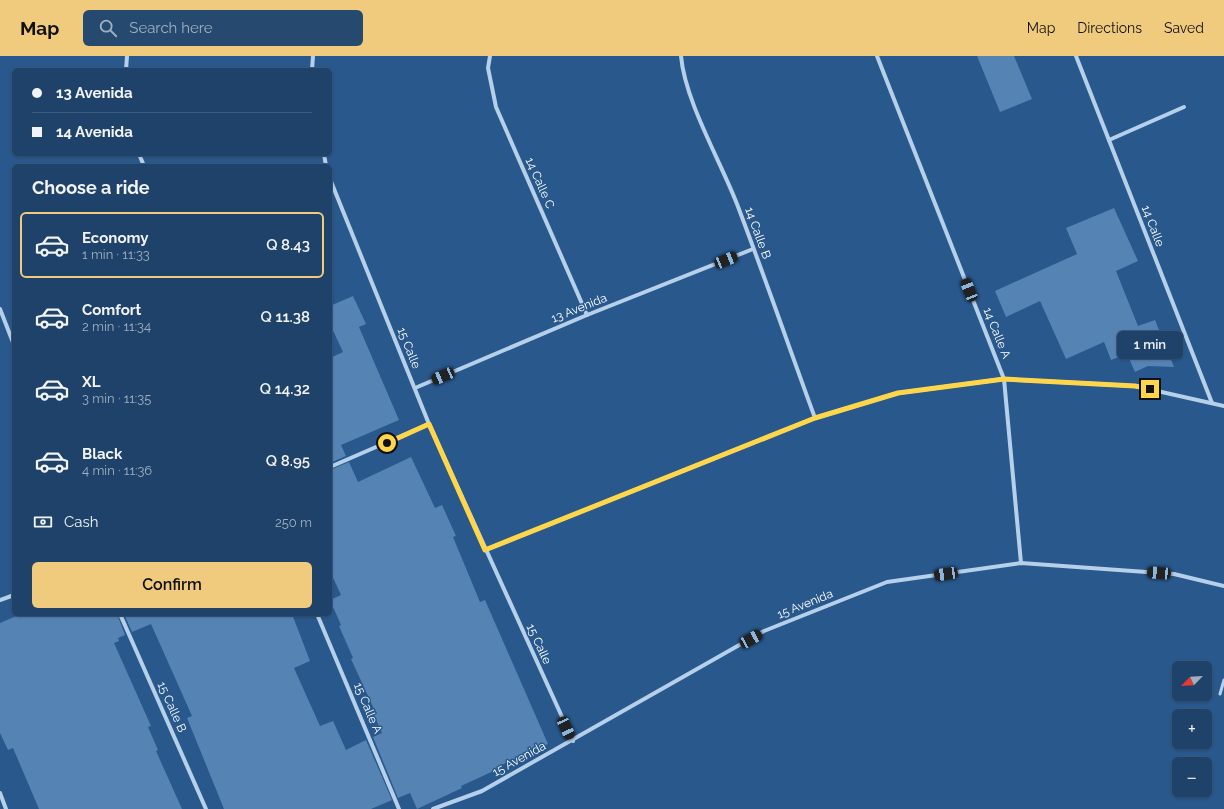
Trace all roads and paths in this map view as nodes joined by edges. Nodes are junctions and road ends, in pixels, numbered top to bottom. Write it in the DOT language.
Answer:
graph roads {
  1 [pos="127,56"];
  2 [pos="313,56"];
  3 [pos="490,56"];
  4 [pos="681,56"];
  5 [pos="876,56"];
  6 [pos="1076,56"];
  7 [pos="126,68"];
  8 [pos="312,68"];
  9 [pos="1184,107"];
  10 [pos="1109,140"];
  11 [pos="332,184"];
  12 [pos="753,249"];
  13 [pos="0,309"];
  14 [pos="587,315"];
  15 [pos="12,340"];
  16 [pos="1004,379"];
  17 [pos="415,388"];
  18 [pos="1212,403"];
  19 [pos="1224,406"];
  20 [pos="815,418"];
  21 [pos="429,424"];
  22 [pos="332,466"];
  23 [pos="485,550"];
  24 [pos="1021,563"];
  25 [pos="1224,586"];
  26 [pos="12,596"];
  27 [pos="0,600"];
  28 [pos="121,616"];
  29 [pos="318,616"];
  30 [pos="1224,680"];
  31 [pos="1220,694"];
  32 [pos="573,741"];
  33 [pos="0,794"];
  34 [pos="6,809"];
  35 [pos="206,809"];
  36 [pos="399,809"];
  37 [pos="433,809"];
  1 -- 7 [label="street"];
  2 -- 8 [label="street"];
  3 -- 14 [label="street, 14 Calle C"];
  4 -- 12 [label="street, 14 Calle B"];
  5 -- 16 [label="street, 14 Calle A"];
  6 -- 10 [label="street, 14 Calle"];
  9 -- 10 [label="street"];
  10 -- 18 [label="street, 14 Calle"];
  11 -- 17 [label="street, 15 Calle"];
  12 -- 14 [label="street, 13 Avenida"];
  12 -- 20 [label="street, 14 Calle B"];
  13 -- 15 [label="street"];
  14 -- 17 [label="street, 13 Avenida"];
  16 -- 18 [label="street"];
  16 -- 20 [label="street"];
  16 -- 24 [label="street, 14 Calle A"];
  17 -- 21 [label="street, 15 Calle"];
  18 -- 19 [label="street"];
  20 -- 23 [label="street"];
  21 -- 22 [label="street"];
  21 -- 23 [label="street, 15 Calle"];
  23 -- 32 [label="street, 15 Calle"];
  24 -- 25 [label="street, 15 Avenida"];
  24 -- 32 [label="street, 15 Avenida"];
  26 -- 27 [label="street"];
  28 -- 35 [label="street, 15 Calle B"];
  29 -- 36 [label="street, 15 Calle A"];
  30 -- 31 [label="lane"];
  32 -- 37 [label="street, 15 Avenida"];
  33 -- 34 [label="street"];
}
